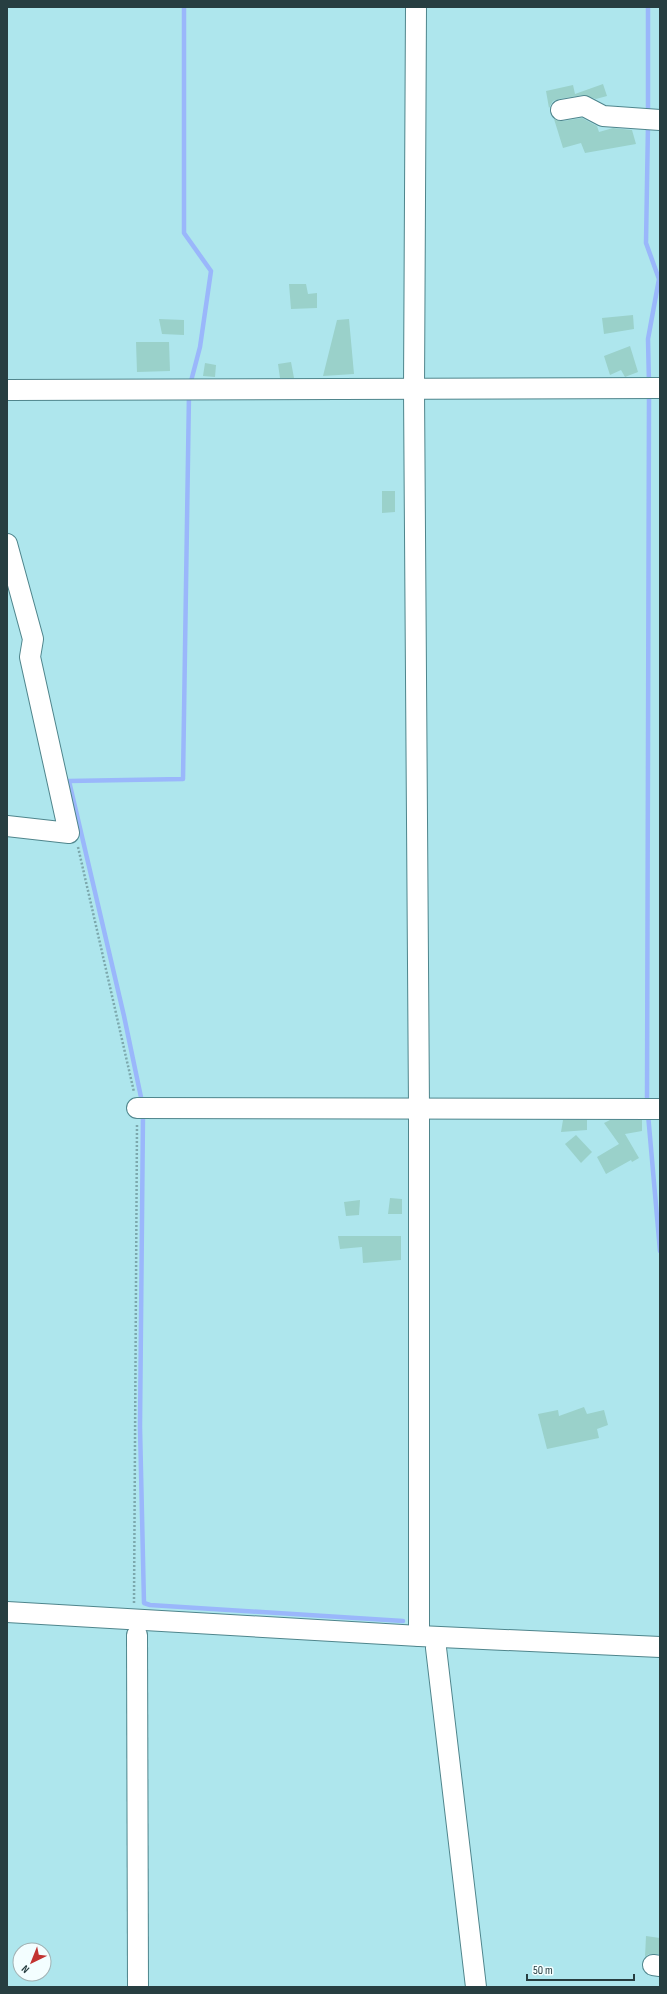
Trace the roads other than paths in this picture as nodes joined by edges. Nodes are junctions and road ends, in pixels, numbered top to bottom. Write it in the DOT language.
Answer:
graph roads {
  1 [pos="416,7"];
  2 [pos="561,110"];
  3 [pos="660,120"];
  4 [pos="660,388"];
  5 [pos="7,390"];
  6 [pos="414,390"];
  7 [pos="7,544"];
  8 [pos="7,826"];
  9 [pos="138,1108"];
  10 [pos="419,1108"];
  11 [pos="660,1109"];
  12 [pos="7,1612"];
  13 [pos="136,1627"];
  14 [pos="419,1636"];
  15 [pos="660,1647"];
  16 [pos="436,1648"];
  17 [pos="138,1987"];
  18 [pos="476,1987"];
  1 -- 6 [label="street"];
  2 -- 3 [label="street"];
  4 -- 6 [label="street"];
  5 -- 6 [label="street"];
  6 -- 10 [label="street"];
  7 -- 8 [label="street"];
  9 -- 10 [label="street"];
  10 -- 11 [label="street"];
  10 -- 14 [label="street"];
  12 -- 13 [label="street"];
  13 -- 14 [label="street"];
  13 -- 17 [label="street"];
  14 -- 15 [label="street"];
  16 -- 18 [label="street"];
}
